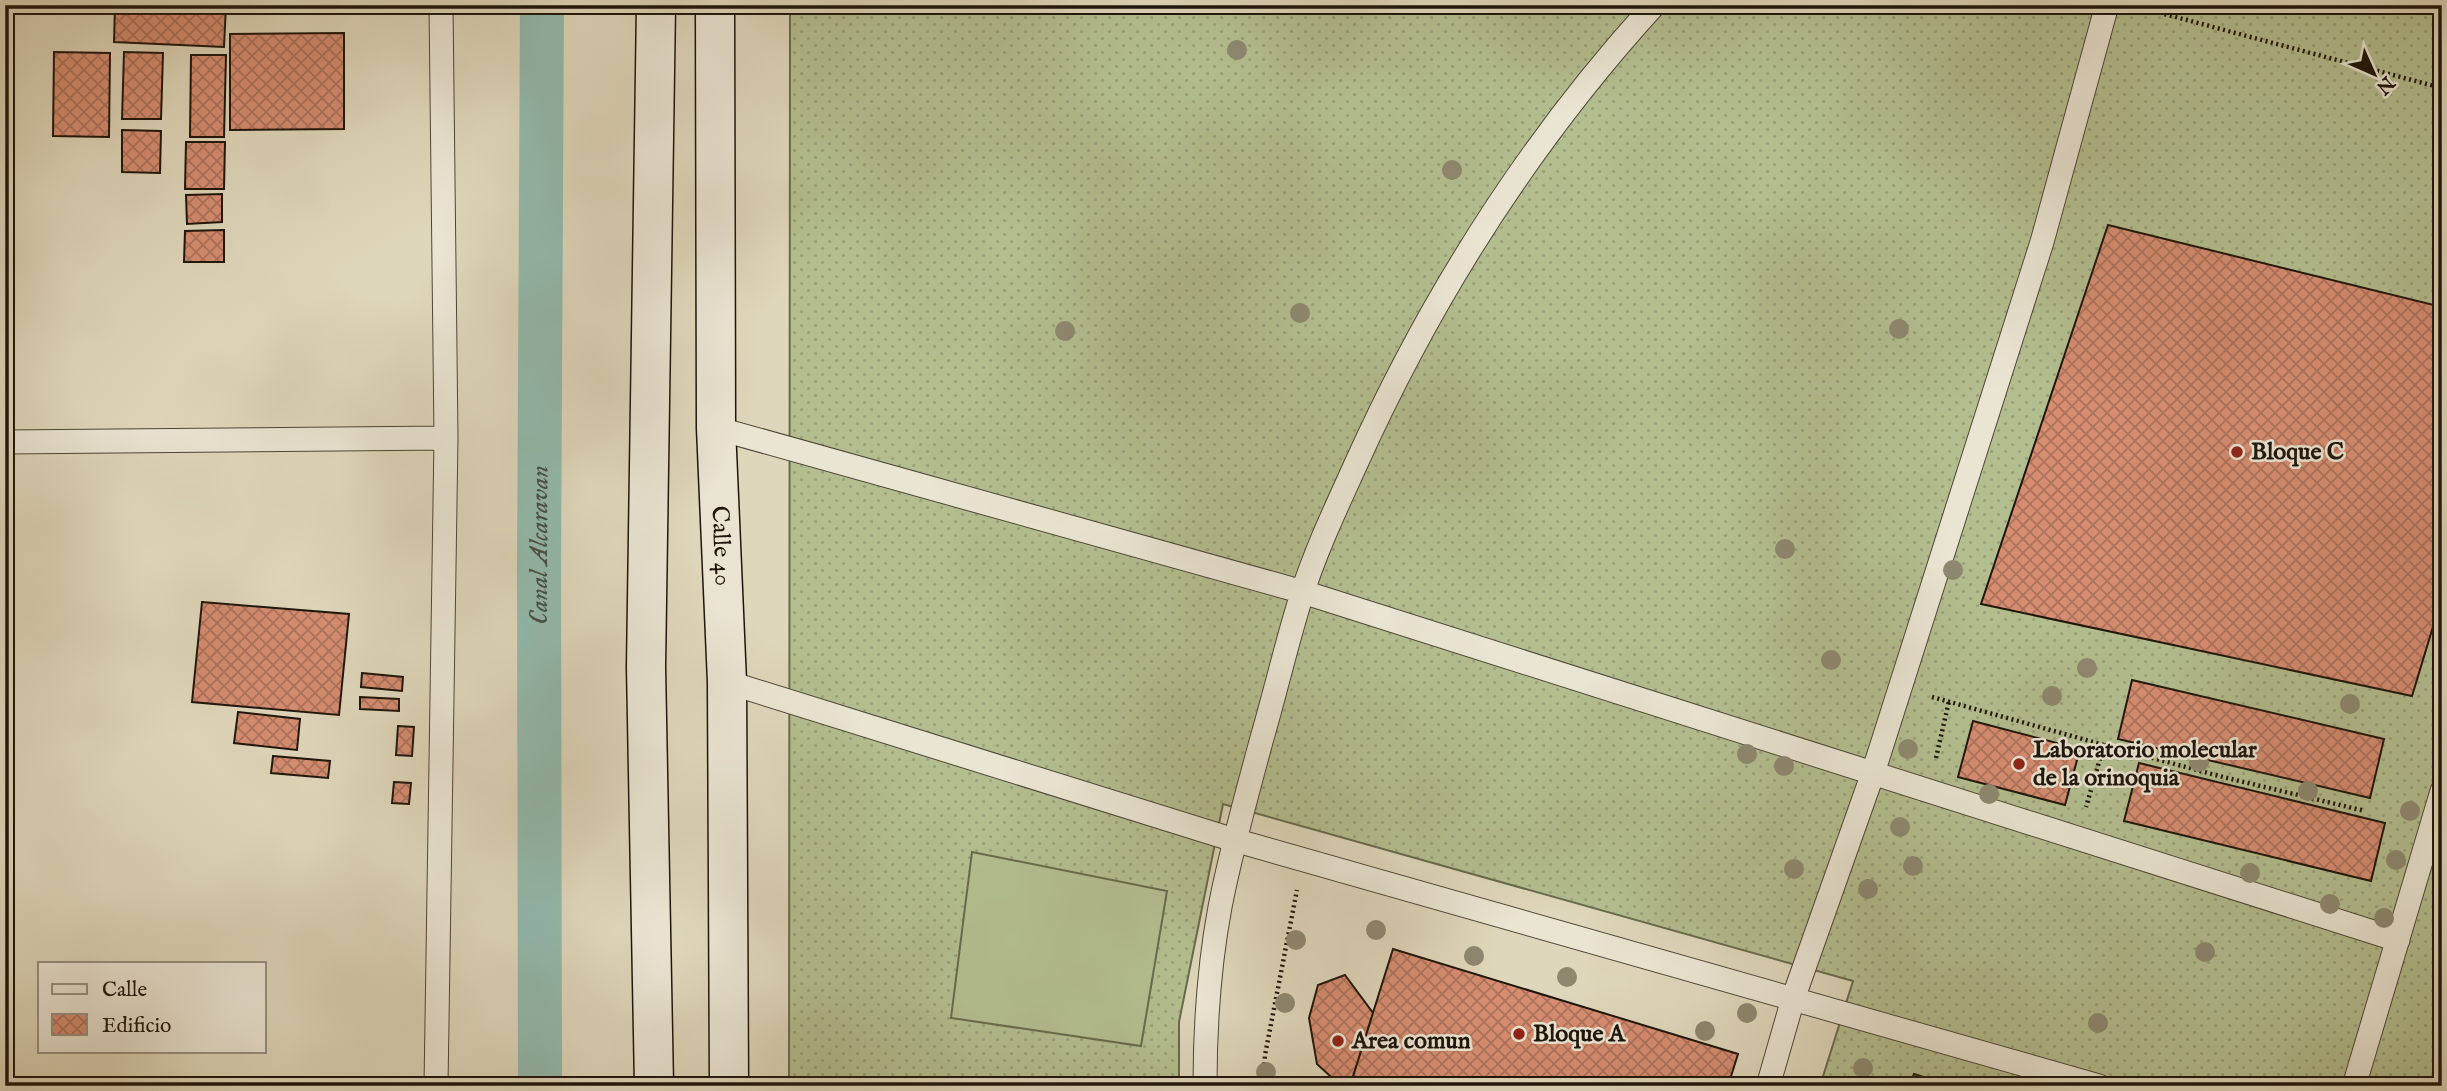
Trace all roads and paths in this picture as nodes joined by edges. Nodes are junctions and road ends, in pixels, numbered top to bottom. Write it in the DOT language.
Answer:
graph roads {
  1 [pos="441,5"];
  2 [pos="656,5"];
  3 [pos="715,5"];
  4 [pos="1654,5"];
  5 [pos="2107,5"];
  6 [pos="2130,5"];
  7 [pos="2442,88"];
  8 [pos="716,428"];
  9 [pos="446,439"];
  10 [pos="5,442"];
  11 [pos="1303,592"];
  12 [pos="727,682"];
  13 [pos="1900,688"];
  14 [pos="1950,701"];
  15 [pos="2104,745"];
  16 [pos="1873,773"];
  17 [pos="1928,791"];
  18 [pos="2442,791"];
  19 [pos="2365,811"];
  20 [pos="2076,838"];
  21 [pos="1234,840"];
  22 [pos="1294,901"];
  23 [pos="2398,940"];
  24 [pos="1793,999"];
  25 [pos="436,1086"];
  26 [pos="654,1086"];
  27 [pos="729,1086"];
  28 [pos="1205,1086"];
  29 [pos="1263,1086"];
  30 [pos="1768,1086"];
  31 [pos="2099,1086"];
  32 [pos="2354,1086"];
  1 -- 9 [label="lane"];
  2 -- 26 [label="main road"];
  3 -- 8 [label="main road, Calle 40"];
  4 -- 11 [label="lane"];
  5 -- 13 [label="lane"];
  6 -- 7 [label="path"];
  8 -- 11 [label="lane"];
  8 -- 12 [label="main road, Calle 40"];
  9 -- 10 [label="lane"];
  9 -- 25 [label="lane"];
  11 -- 16 [label="lane"];
  11 -- 21 [label="lane"];
  12 -- 21 [label="lane"];
  12 -- 27 [label="main road, Calle 40"];
  13 -- 14 [label="path"];
  13 -- 16 [label="lane"];
  14 -- 15 [label="path"];
  14 -- 17 [label="path"];
  15 -- 19 [label="path"];
  15 -- 20 [label="path"];
  16 -- 17 [label="lane"];
  16 -- 24 [label="lane"];
  17 -- 20 [label="lane"];
  18 -- 23 [label="lane"];
  20 -- 23 [label="lane"];
  21 -- 24 [label="lane"];
  21 -- 28 [label="lane"];
  22 -- 29 [label="path"];
  23 -- 32 [label="lane"];
  24 -- 30 [label="lane"];
  24 -- 31 [label="lane"];
}
